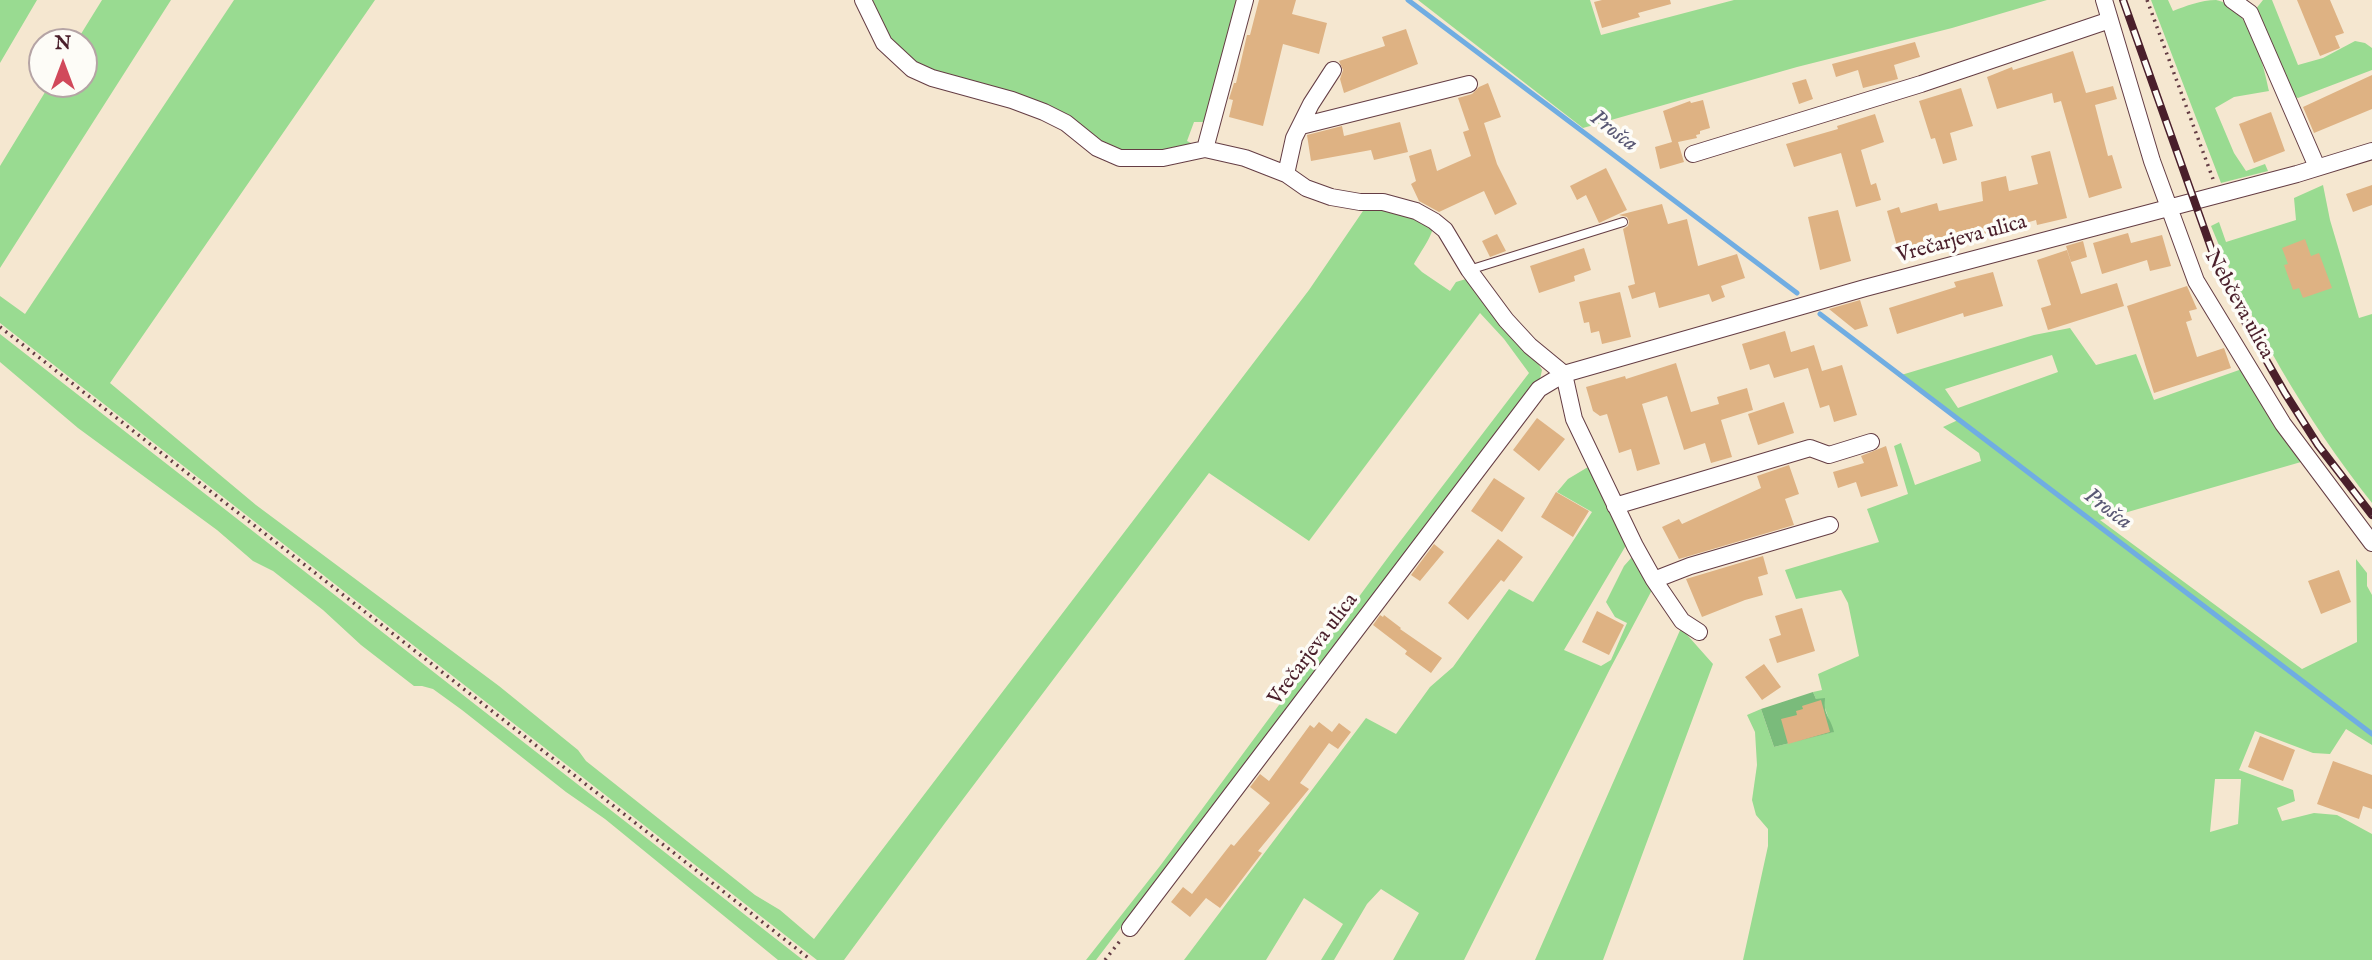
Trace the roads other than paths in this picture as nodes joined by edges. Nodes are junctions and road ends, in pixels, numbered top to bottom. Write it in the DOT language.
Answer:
graph roads {
  1 [pos="863,0"];
  2 [pos="1245,0"];
  3 [pos="2104,0"];
  4 [pos="2232,0"];
  5 [pos="2255,6"];
  6 [pos="2110,20"];
  7 [pos="1333,69"];
  8 [pos="1469,84"];
  9 [pos="1301,126"];
  10 [pos="1205,149"];
  11 [pos="2372,151"];
  12 [pos="1693,154"];
  13 [pos="2317,167"];
  14 [pos="1286,174"];
  15 [pos="2167,207"];
  16 [pos="1623,222"];
  17 [pos="1469,270"];
  18 [pos="1564,374"];
  19 [pos="1871,442"];
  20 [pos="1615,506"];
  21 [pos="1830,525"];
  22 [pos="2372,543"];
  23 [pos="1654,580"];
  24 [pos="1699,632"];
  25 [pos="1130,928"];
  1 -- 10 [label="street"];
  2 -- 10 [label="street"];
  3 -- 6 [label="street, Nebčeva ulica"];
  4 -- 5 [label="street"];
  5 -- 13 [label="street"];
  6 -- 12 [label="street"];
  6 -- 15 [label="street, Nebčeva ulica"];
  7 -- 9 [label="street"];
  8 -- 9 [label="street"];
  9 -- 14 [label="street"];
  10 -- 14 [label="street"];
  11 -- 13 [label="street, Vrečarjeva ulica"];
  13 -- 15 [label="street, Vrečarjeva ulica"];
  14 -- 17 [label="street"];
  15 -- 18 [label="street, Vrečarjeva ulica"];
  15 -- 22 [label="street, Nebčeva ulica"];
  16 -- 17 [label="lane"];
  17 -- 18 [label="street"];
  18 -- 20 [label="street"];
  18 -- 25 [label="street, Vrečarjeva ulica"];
  19 -- 20 [label="street"];
  20 -- 23 [label="street"];
  21 -- 23 [label="street"];
  23 -- 24 [label="street"];
}
